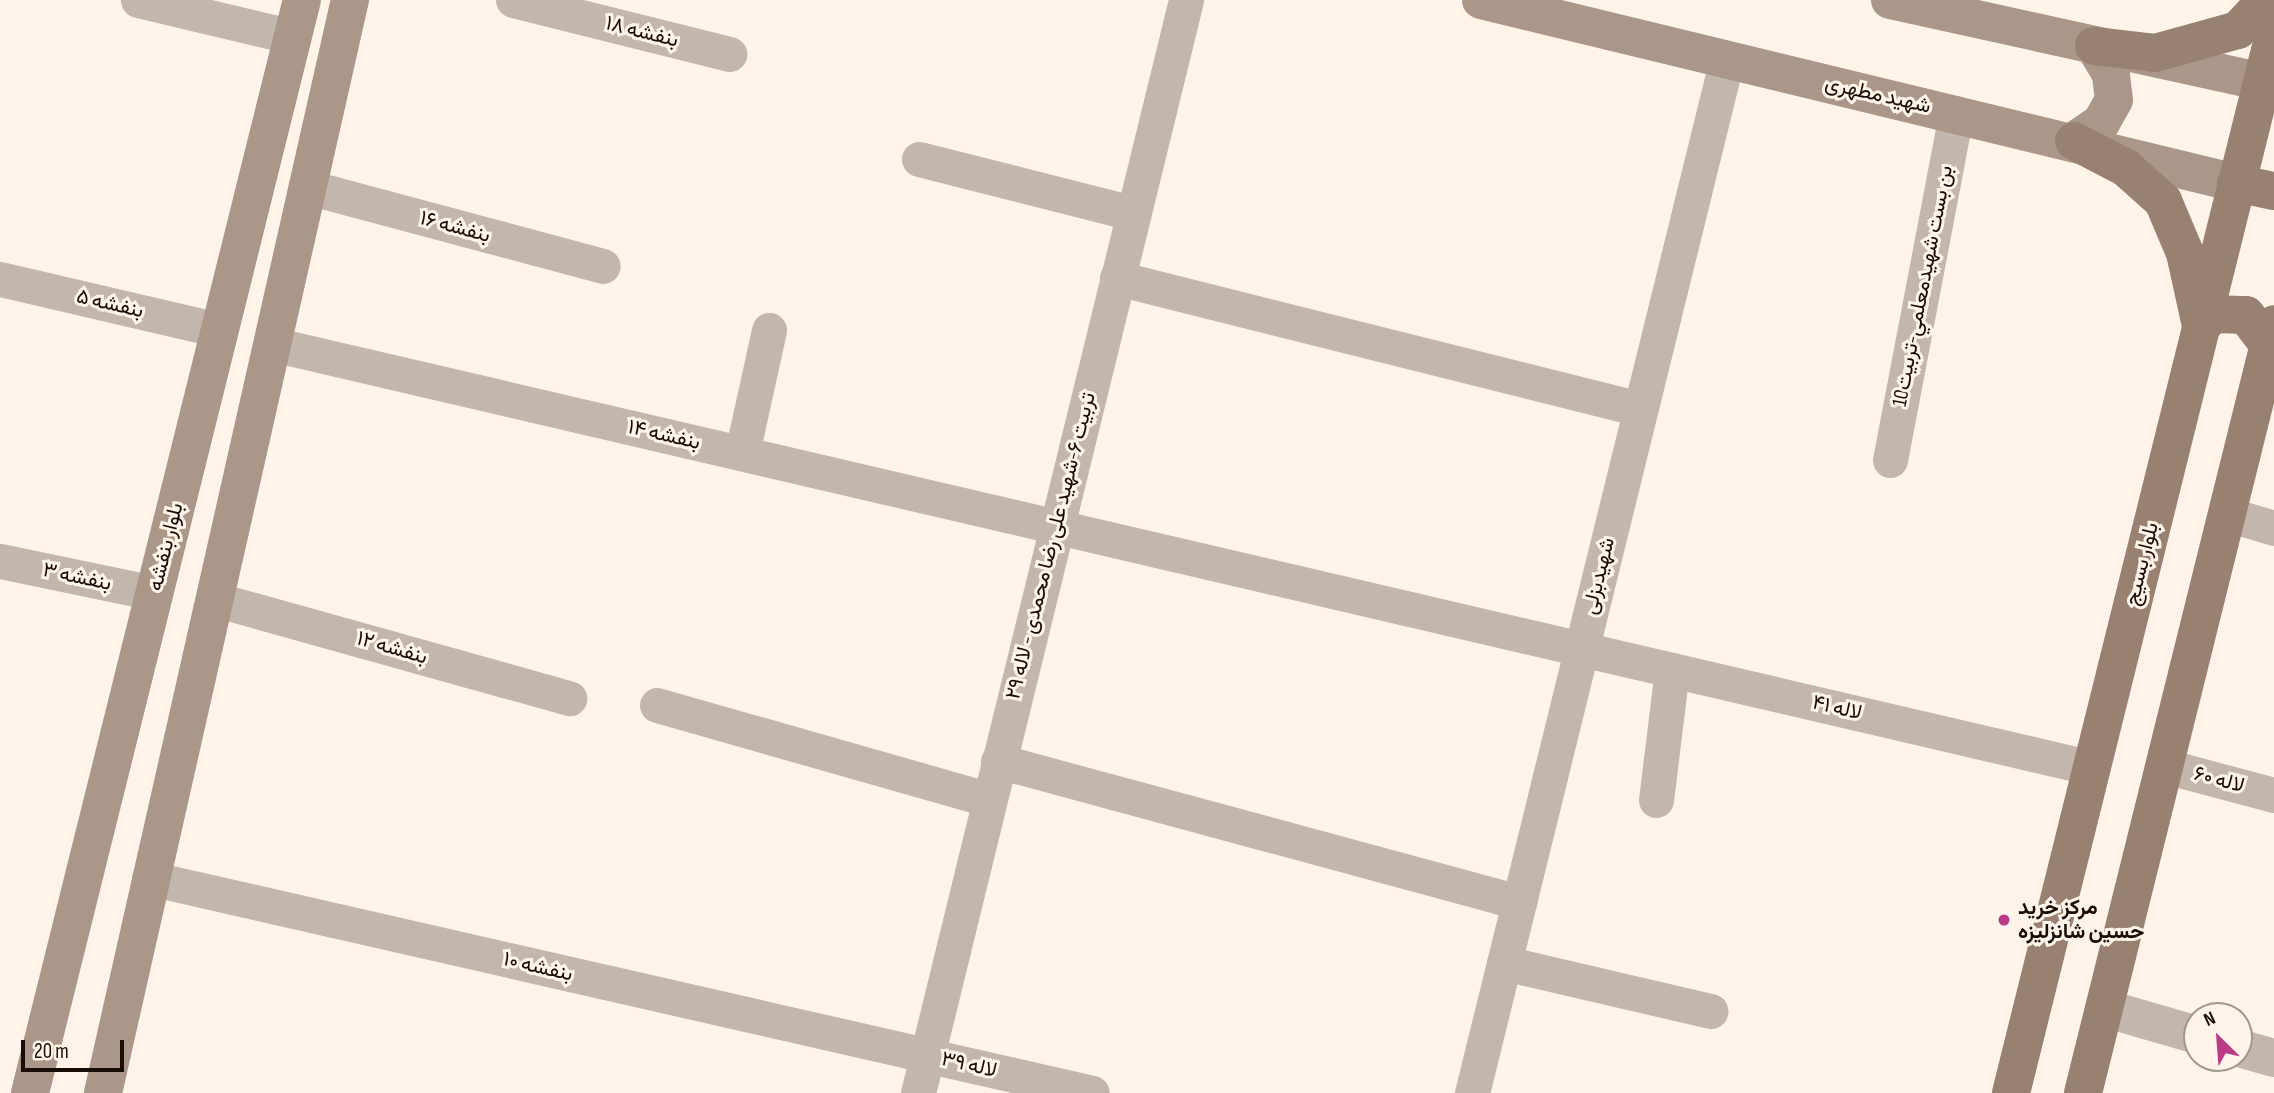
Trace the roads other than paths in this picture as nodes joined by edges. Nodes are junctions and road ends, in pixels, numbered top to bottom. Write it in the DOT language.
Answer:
graph roads {
  1 [pos="138,0"];
  2 [pos="302,0"];
  3 [pos="350,0"];
  4 [pos="513,0"];
  5 [pos="1186,0"];
  6 [pos="1481,0"];
  7 [pos="1890,0"];
  8 [pos="2266,0"];
  9 [pos="1963,8"];
  10 [pos="2274,34"];
  11 [pos="293,37"];
  12 [pos="2094,46"];
  13 [pos="729,54"];
  14 [pos="1727,59"];
  15 [pos="2268,84"];
  16 [pos="1956,113"];
  17 [pos="2074,141"];
  18 [pos="919,159"];
  19 [pos="2236,183"];
  20 [pos="308,187"];
  21 [pos="2274,191"];
  22 [pos="1133,213"];
  23 [pos="603,266"];
  24 [pos="1117,278"];
  25 [pos="0,279"];
  26 [pos="2202,326"];
  27 [pos="220,330"];
  28 [pos="769,330"];
  29 [pos="2272,334"];
  30 [pos="272,344"];
  31 [pos="1640,409"];
  32 [pos="742,453"];
  33 [pos="1890,460"];
  34 [pos="2227,514"];
  35 [pos="1056,526"];
  36 [pos="2274,528"];
  37 [pos="0,561"];
  38 [pos="155,593"];
  39 [pos="214,598"];
  40 [pos="1582,649"];
  41 [pos="1672,670"];
  42 [pos="569,698"];
  43 [pos="657,705"];
  44 [pos="998,761"];
  45 [pos="2165,766"];
  46 [pos="2092,768"];
  47 [pos="2274,795"];
  48 [pos="988,799"];
  49 [pos="1656,800"];
  50 [pos="149,878"];
  51 [pos="1519,902"];
  52 [pos="1504,963"];
  53 [pos="2104,1007"];
  54 [pos="1711,1011"];
  55 [pos="2183,1031"];
  56 [pos="2253,1052"];
  57 [pos="927,1055"];
  58 [pos="2274,1058"];
  59 [pos="30,1093"];
  60 [pos="103,1093"];
  61 [pos="918,1093"];
  62 [pos="1092,1093"];
  63 [pos="1472,1093"];
  64 [pos="2011,1093"];
  65 [pos="2083,1093"];
  1 -- 11 [label="street"];
  2 -- 11 [label="main road, بلوار بنفشه"];
  3 -- 20 [label="main road"];
  4 -- 13 [label="street, بنفشه ۱۸"];
  5 -- 22 [label="street, تربیت ۶-شهید علی رضا محمدی - لاله ۲۹"];
  6 -- 14 [label="main road, شهید مطهری"];
  7 -- 9 [label="main road"];
  8 -- 12 [label="main road"];
  9 -- 12 [label="main road"];
  10 -- 15 [label="main road, بلوار بسیج"];
  11 -- 27 [label="main road, بلوار بنفشه"];
  12 -- 15 [label="main road"];
  12 -- 17 [label="main road"];
  14 -- 16 [label="main road, شهید مطهری"];
  14 -- 31 [label="street, شهیدبزلی"];
  15 -- 19 [label="main road, بلوار بسیج"];
  16 -- 17 [label="main road, شهید مطهری"];
  16 -- 33 [label="street, بن بست شهيدمعلمي-تربيت10"];
  17 -- 19 [label="main road, شهید مطهری"];
  17 -- 26 [label="main road"];
  18 -- 22 [label="street"];
  19 -- 21 [label="main road, شهید مطهری"];
  19 -- 26 [label="main road, بلوار بسیج"];
  20 -- 23 [label="street, بنفشه ۱۶"];
  20 -- 30 [label="main road"];
  22 -- 24 [label="street, تربیت ۶-شهید علی رضا محمدی - لاله ۲۹"];
  24 -- 31 [label="street"];
  24 -- 35 [label="street, تربیت ۶-شهید علی رضا محمدی - لاله ۲۹"];
  25 -- 27 [label="street, بنفشه ۵"];
  26 -- 29 [label="main road"];
  26 -- 46 [label="main road, بلوار بسیج"];
  27 -- 38 [label="main road, بلوار بنفشه"];
  28 -- 32 [label="street"];
  29 -- 34 [label="main road"];
  30 -- 32 [label="street, بنفشه ۱۴"];
  30 -- 39 [label="main road"];
  31 -- 40 [label="street, شهیدبزلی"];
  32 -- 35 [label="street, بنفشه ۱۴"];
  34 -- 36 [label="street"];
  34 -- 45 [label="main road"];
  35 -- 40 [label="street, بنفشه ۱۴"];
  35 -- 44 [label="street, تربیت ۶-شهید علی رضا محمدی - لاله ۲۹"];
  37 -- 38 [label="street, بنفشه ۳"];
  38 -- 59 [label="main road, بلوار بنفشه"];
  39 -- 42 [label="street, بنفشه ۱۲"];
  39 -- 50 [label="main road"];
  40 -- 41 [label="street, لاله ۴۱"];
  40 -- 51 [label="street, شهیدبزلی"];
  41 -- 46 [label="street, لاله ۴۱"];
  41 -- 49 [label="street"];
  43 -- 48 [label="street"];
  44 -- 48 [label="street, تربیت ۶-شهید علی رضا محمدی - لاله ۲۹"];
  44 -- 51 [label="street"];
  45 -- 47 [label="street, لاله ۶۰"];
  45 -- 53 [label="main road"];
  46 -- 64 [label="main road, بلوار بسیج"];
  48 -- 57 [label="street, تربیت ۶-شهید علی رضا محمدی - لاله ۲۹"];
  50 -- 57 [label="street, بنفشه ۱۰"];
  50 -- 60 [label="main road"];
  51 -- 52 [label="street, شهیدبزلی"];
  52 -- 54 [label="street"];
  52 -- 63 [label="street, شهیدبزلی"];
  53 -- 55 [label="street"];
  53 -- 65 [label="main road"];
  56 -- 58 [label="street"];
  57 -- 61 [label="street, تربیت ۶-شهید علی رضا محمدی - لاله ۲۹"];
  57 -- 62 [label="street, لاله ۳۹"];
}
